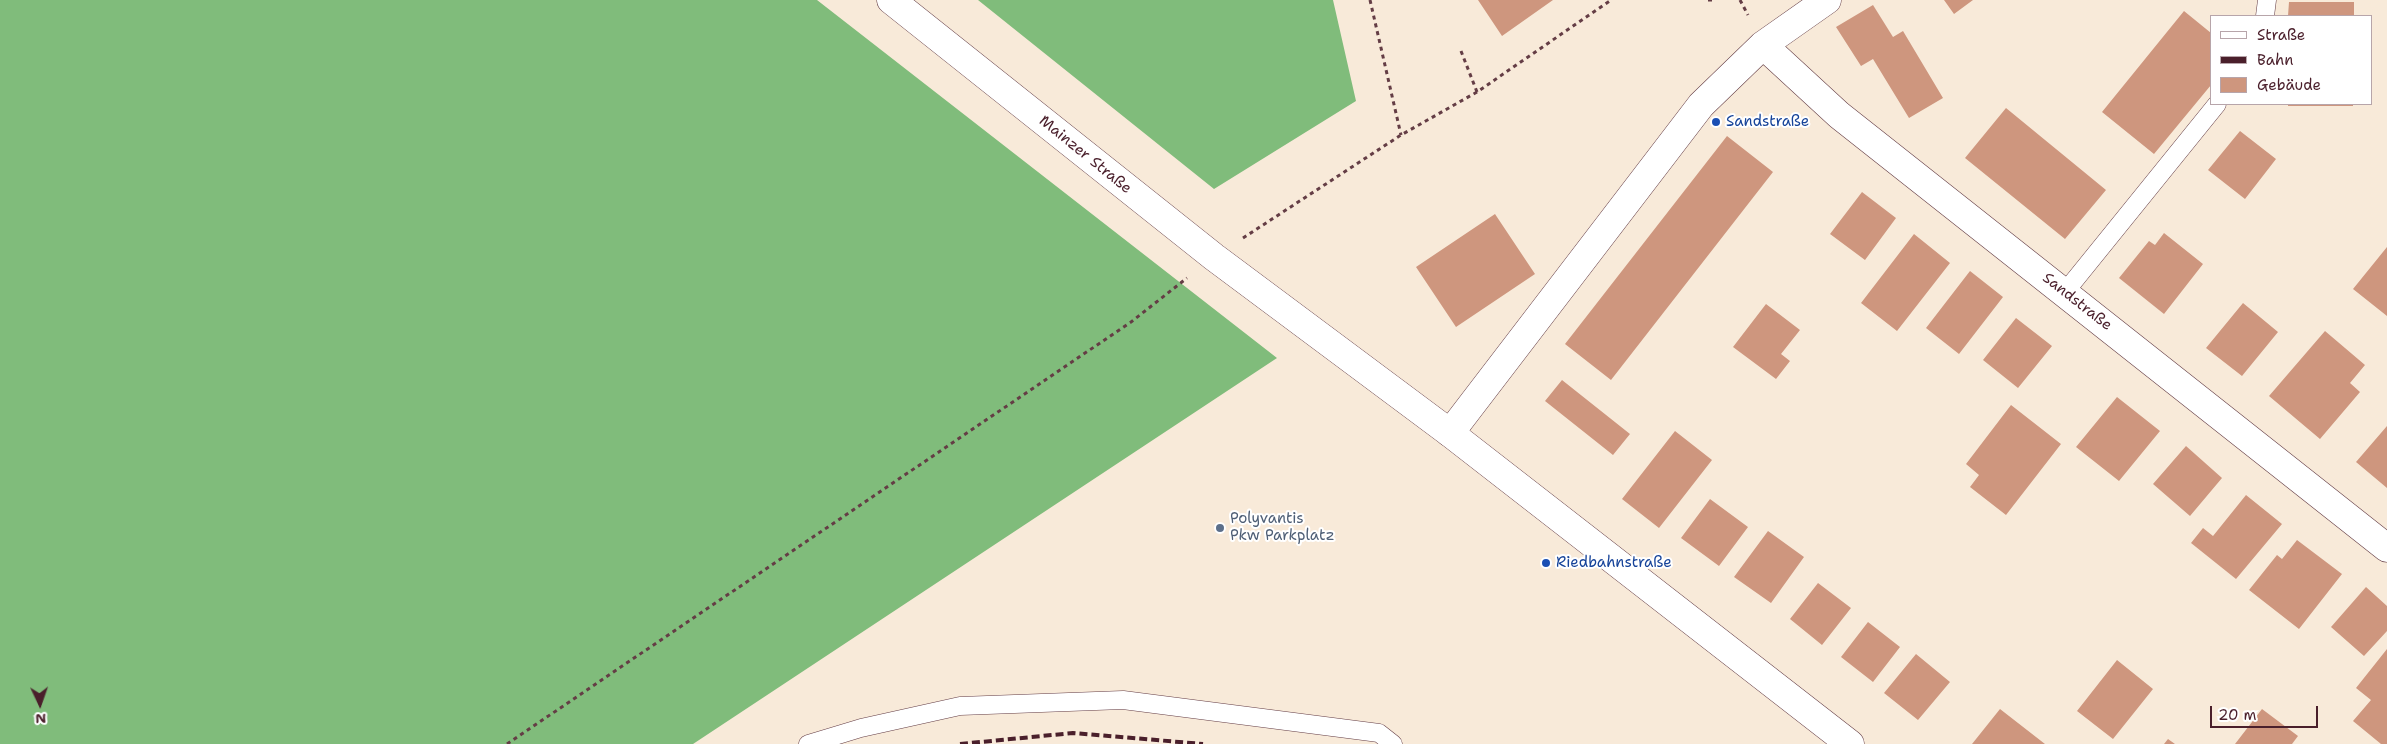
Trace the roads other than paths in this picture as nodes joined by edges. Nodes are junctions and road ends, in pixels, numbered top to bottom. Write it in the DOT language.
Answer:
graph roads {
  1 [pos="891,0"];
  2 [pos="1827,0"];
  3 [pos="2266,0"];
  4 [pos="2265,15"];
  5 [pos="1763,45"];
  6 [pos="2216,105"];
  7 [pos="2065,292"];
  8 [pos="1450,433"];
  9 [pos="2387,548"];
  10 [pos="808,744"];
  11 [pos="1393,744"];
  12 [pos="1850,744"];
  1 -- 8 [label="street, Mainzer Straße"];
  2 -- 5 [label="street"];
  3 -- 4 [label="lane"];
  5 -- 7 [label="street, Sandstraße"];
  5 -- 8 [label="street"];
  6 -- 7 [label="lane"];
  7 -- 9 [label="street, Sandstraße"];
  8 -- 12 [label="street"];
  10 -- 11 [label="lane"];
}
